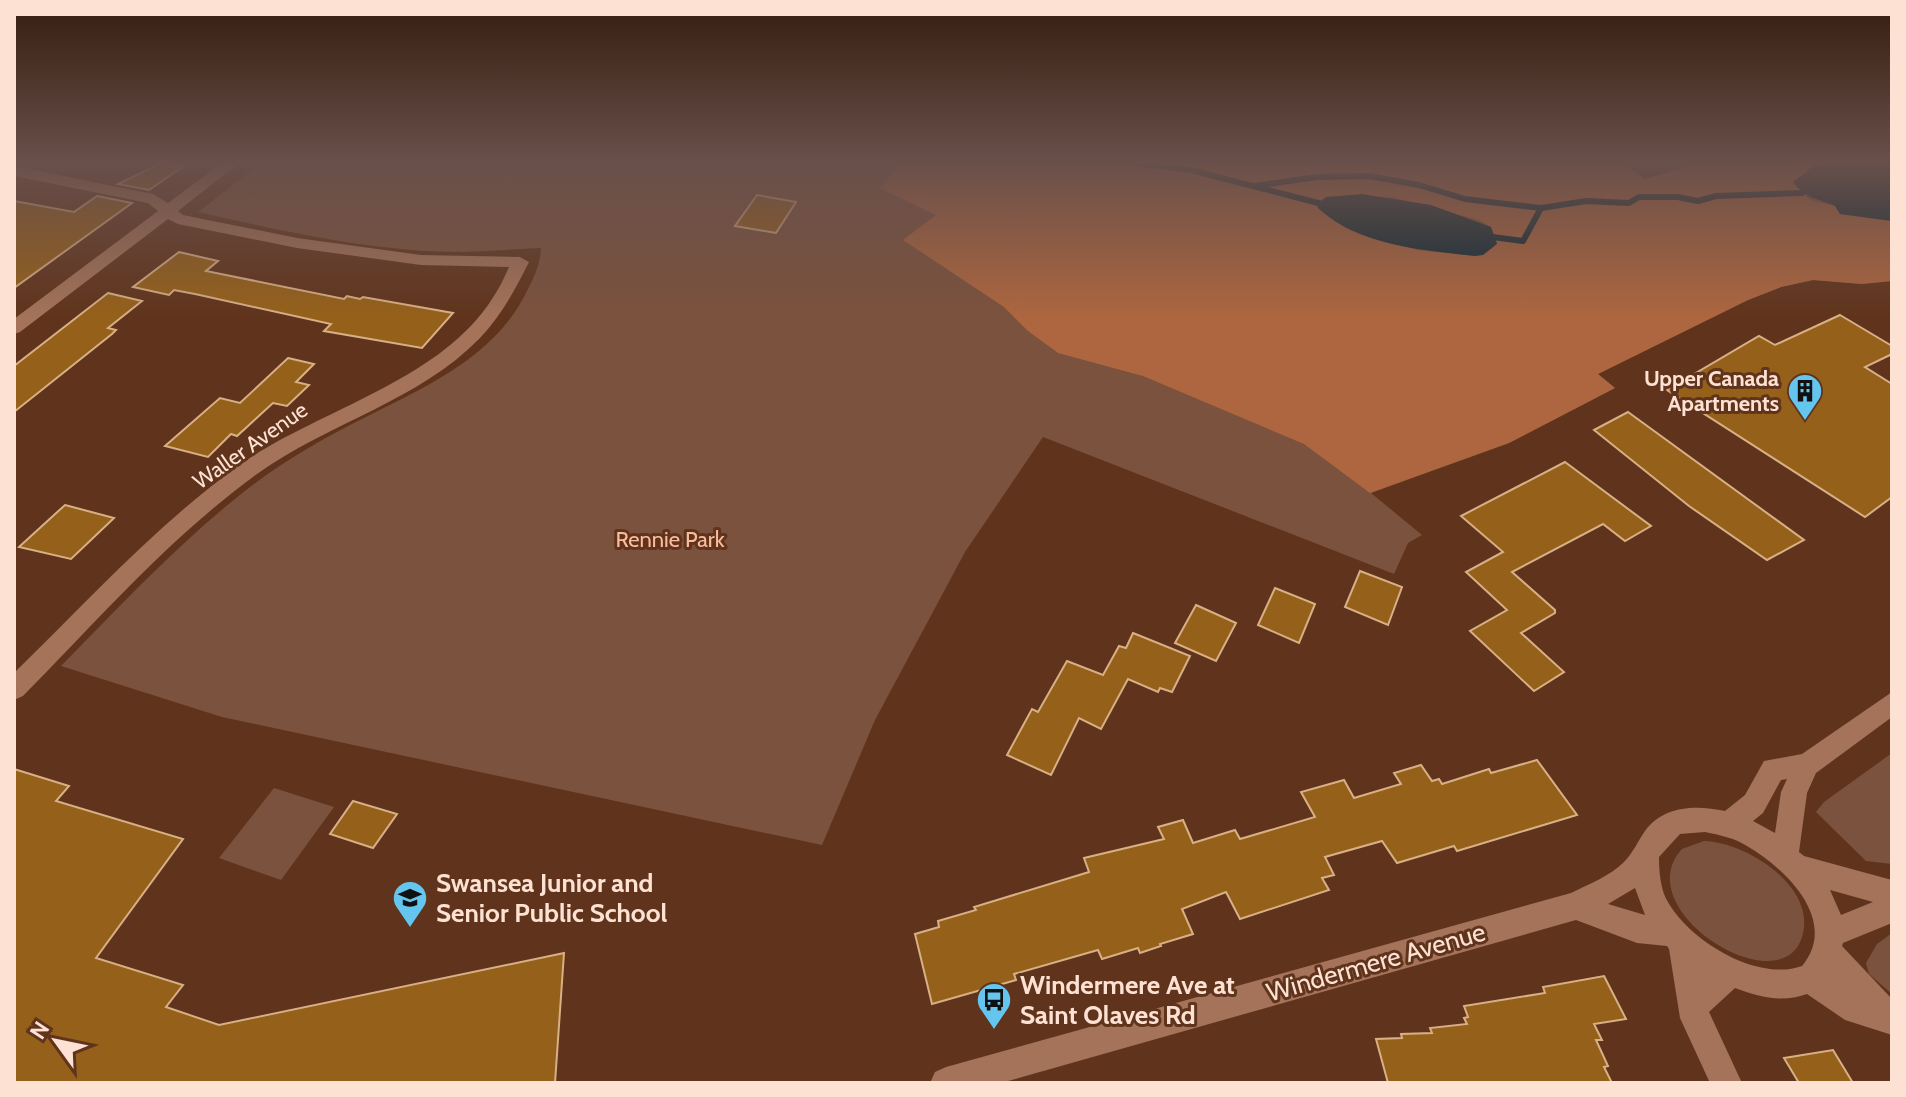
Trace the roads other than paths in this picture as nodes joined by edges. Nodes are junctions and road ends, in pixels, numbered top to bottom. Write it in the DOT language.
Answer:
graph roads {
  1 [pos="163,214"];
  2 [pos="173,214"];
  3 [pos="14,328"];
  4 [pos="14,689"];
  5 [pos="1892,703"];
  6 [pos="1807,765"];
  7 [pos="1729,824"];
  8 [pos="1646,853"];
  9 [pos="1791,862"];
  10 [pos="1892,894"];
  11 [pos="1576,906"];
  12 [pos="1892,909"];
  13 [pos="1678,937"];
  14 [pos="1829,943"];
  15 [pos="1729,974"];
  16 [pos="1809,978"];
  17 [pos="1694,1005"];
  18 [pos="1892,1020"];
  19 [pos="946,1083"];
  20 [pos="1726,1083"];
  1 -- 3 [label="street"];
  2 -- 4 [label="street, Waller Avenue"];
  5 -- 6 [label="street"];
  6 -- 7 [label="street"];
  6 -- 9 [label="street"];
  7 -- 8 [label="street, Windermere Avenue"];
  7 -- 9 [label="street, Windermere Avenue"];
  8 -- 11 [label="street, Windermere Avenue"];
  8 -- 13 [label="street"];
  9 -- 10 [label="street, Windermere Avenue"];
  9 -- 14 [label="street, Windermere Avenue"];
  11 -- 13 [label="street"];
  11 -- 19 [label="street, Windermere Avenue"];
  12 -- 14 [label="street"];
  13 -- 15 [label="street"];
  13 -- 17 [label="street"];
  14 -- 16 [label="street"];
  14 -- 18 [label="street, Windermere Avenue"];
  15 -- 16 [label="street"];
  15 -- 17 [label="street"];
  16 -- 18 [label="street, Windermere Avenue"];
  17 -- 20 [label="street"];
}
